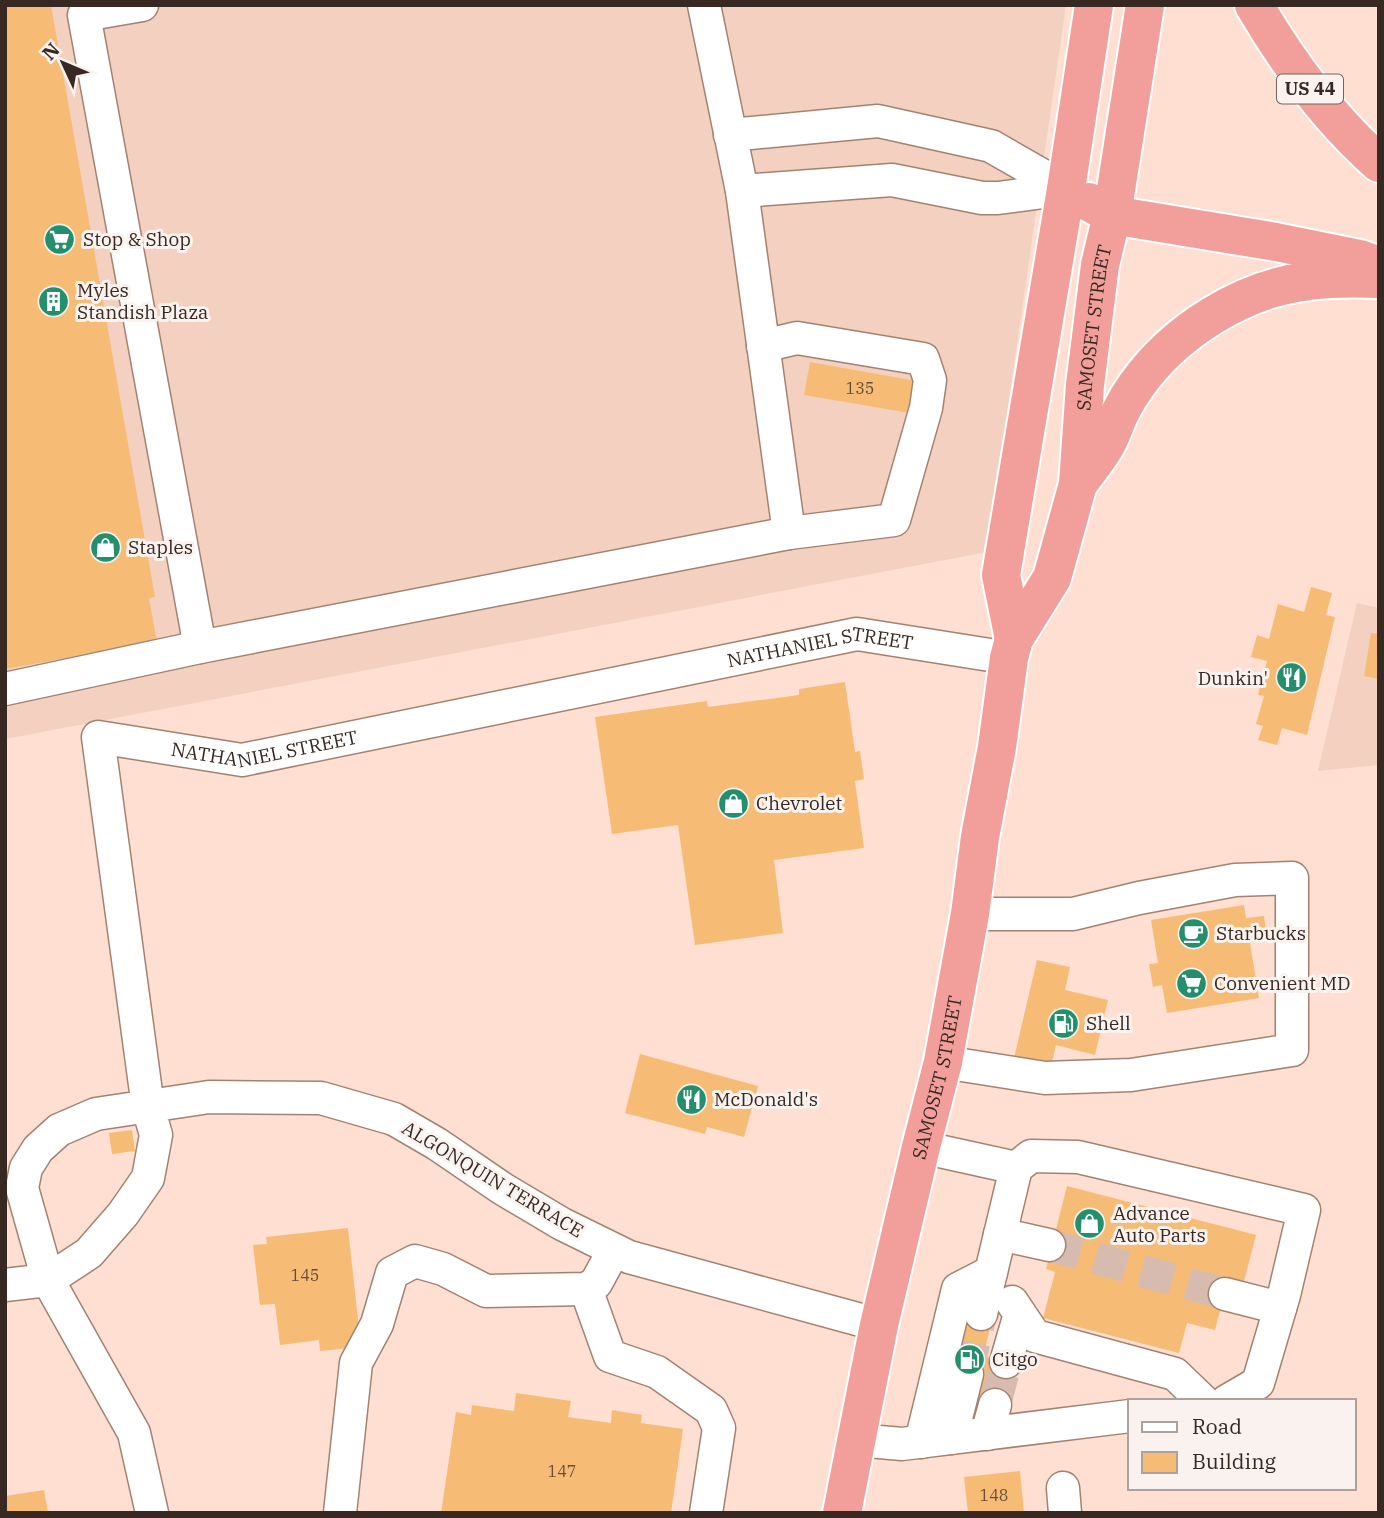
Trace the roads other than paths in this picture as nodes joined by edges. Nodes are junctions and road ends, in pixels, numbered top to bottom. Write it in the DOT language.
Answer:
graph roads {
  1 [pos="142,5"];
  2 [pos="704,5"];
  3 [pos="1094,5"];
  4 [pos="1145,5"];
  5 [pos="1254,5"];
  6 [pos="730,135"];
  7 [pos="1379,163"];
  8 [pos="1066,189"];
  9 [pos="742,191"];
  10 [pos="1112,215"];
  11 [pos="1379,266"];
  12 [pos="1379,279"];
  13 [pos="764,346"];
  14 [pos="1078,484"];
  15 [pos="789,533"];
  16 [pos="200,647"];
  17 [pos="1011,649"];
  18 [pos="5,689"];
  19 [pos="970,914"];
  20 [pos="943,1062"];
  21 [pos="148,1107"];
  22 [pos="921,1147"];
  23 [pos="1016,1168"];
  24 [pos="1000,1234"];
  25 [pos="1049,1245"];
  26 [pos="614,1250"];
  27 [pos="991,1272"];
  28 [pos="48,1280"];
  29 [pos="5,1285"];
  30 [pos="586,1289"];
  31 [pos="1224,1294"];
  32 [pos="1280,1308"];
  33 [pos="981,1314"];
  34 [pos="1020,1314"];
  35 [pos="878,1325"];
  36 [pos="1006,1362"];
  37 [pos="967,1374"];
  38 [pos="1201,1399"];
  39 [pos="1230,1399"];
  40 [pos="1128,1416"];
  41 [pos="857,1440"];
  42 [pos="936,1440"];
  43 [pos="152,1513"];
  44 [pos="340,1513"];
  45 [pos="706,1513"];
  46 [pos="842,1513"];
  1 -- 16 [label="street"];
  2 -- 6 [label="street"];
  3 -- 8 [label="highway, SAMOSET STREET"];
  4 -- 10 [label="highway, SAMOSET STREET"];
  5 -- 7 [label="highway, US 44"];
  6 -- 8 [label="street"];
  6 -- 9 [label="street"];
  8 -- 9 [label="street"];
  8 -- 10 [label="highway"];
  8 -- 17 [label="highway, SAMOSET STREET"];
  9 -- 13 [label="street"];
  10 -- 11 [label="highway"];
  10 -- 14 [label="highway, SAMOSET STREET"];
  12 -- 14 [label="highway"];
  13 -- 15 [label="street"];
  13 -- 15 [label="street"];
  14 -- 17 [label="highway, SAMOSET STREET"];
  15 -- 16 [label="street"];
  16 -- 18 [label="street"];
  17 -- 19 [label="highway, SAMOSET STREET"];
  17 -- 21 [label="street, NATHANIEL STREET"];
  19 -- 20 [label="highway, SAMOSET STREET"];
  19 -- 20 [label="street"];
  20 -- 22 [label="highway, SAMOSET STREET"];
  21 -- 26 [label="street, ALGONQUIN TERRACE"];
  21 -- 28 [label="street, NATHANIEL STREET"];
  21 -- 28 [label="street, ALGONQUIN TERRACE"];
  22 -- 23 [label="street"];
  22 -- 35 [label="highway, SAMOSET STREET"];
  23 -- 24 [label="street"];
  23 -- 32 [label="street"];
  24 -- 25 [label="street"];
  24 -- 27 [label="street"];
  26 -- 30 [label="street"];
  26 -- 35 [label="street, ALGONQUIN TERRACE"];
  27 -- 33 [label="street"];
  27 -- 34 [label="street"];
  27 -- 42 [label="street"];
  28 -- 29 [label="street"];
  28 -- 43 [label="street, ALGONQUIN TERRACE"];
  30 -- 44 [label="street"];
  30 -- 45 [label="street"];
  31 -- 32 [label="street"];
  32 -- 39 [label="street"];
  34 -- 36 [label="street"];
  34 -- 38 [label="street"];
  35 -- 41 [label="highway, SAMOSET STREET"];
  37 -- 42 [label="street"];
  40 -- 42 [label="street"];
  41 -- 42 [label="street"];
  41 -- 46 [label="highway, SAMOSET STREET"];
}
